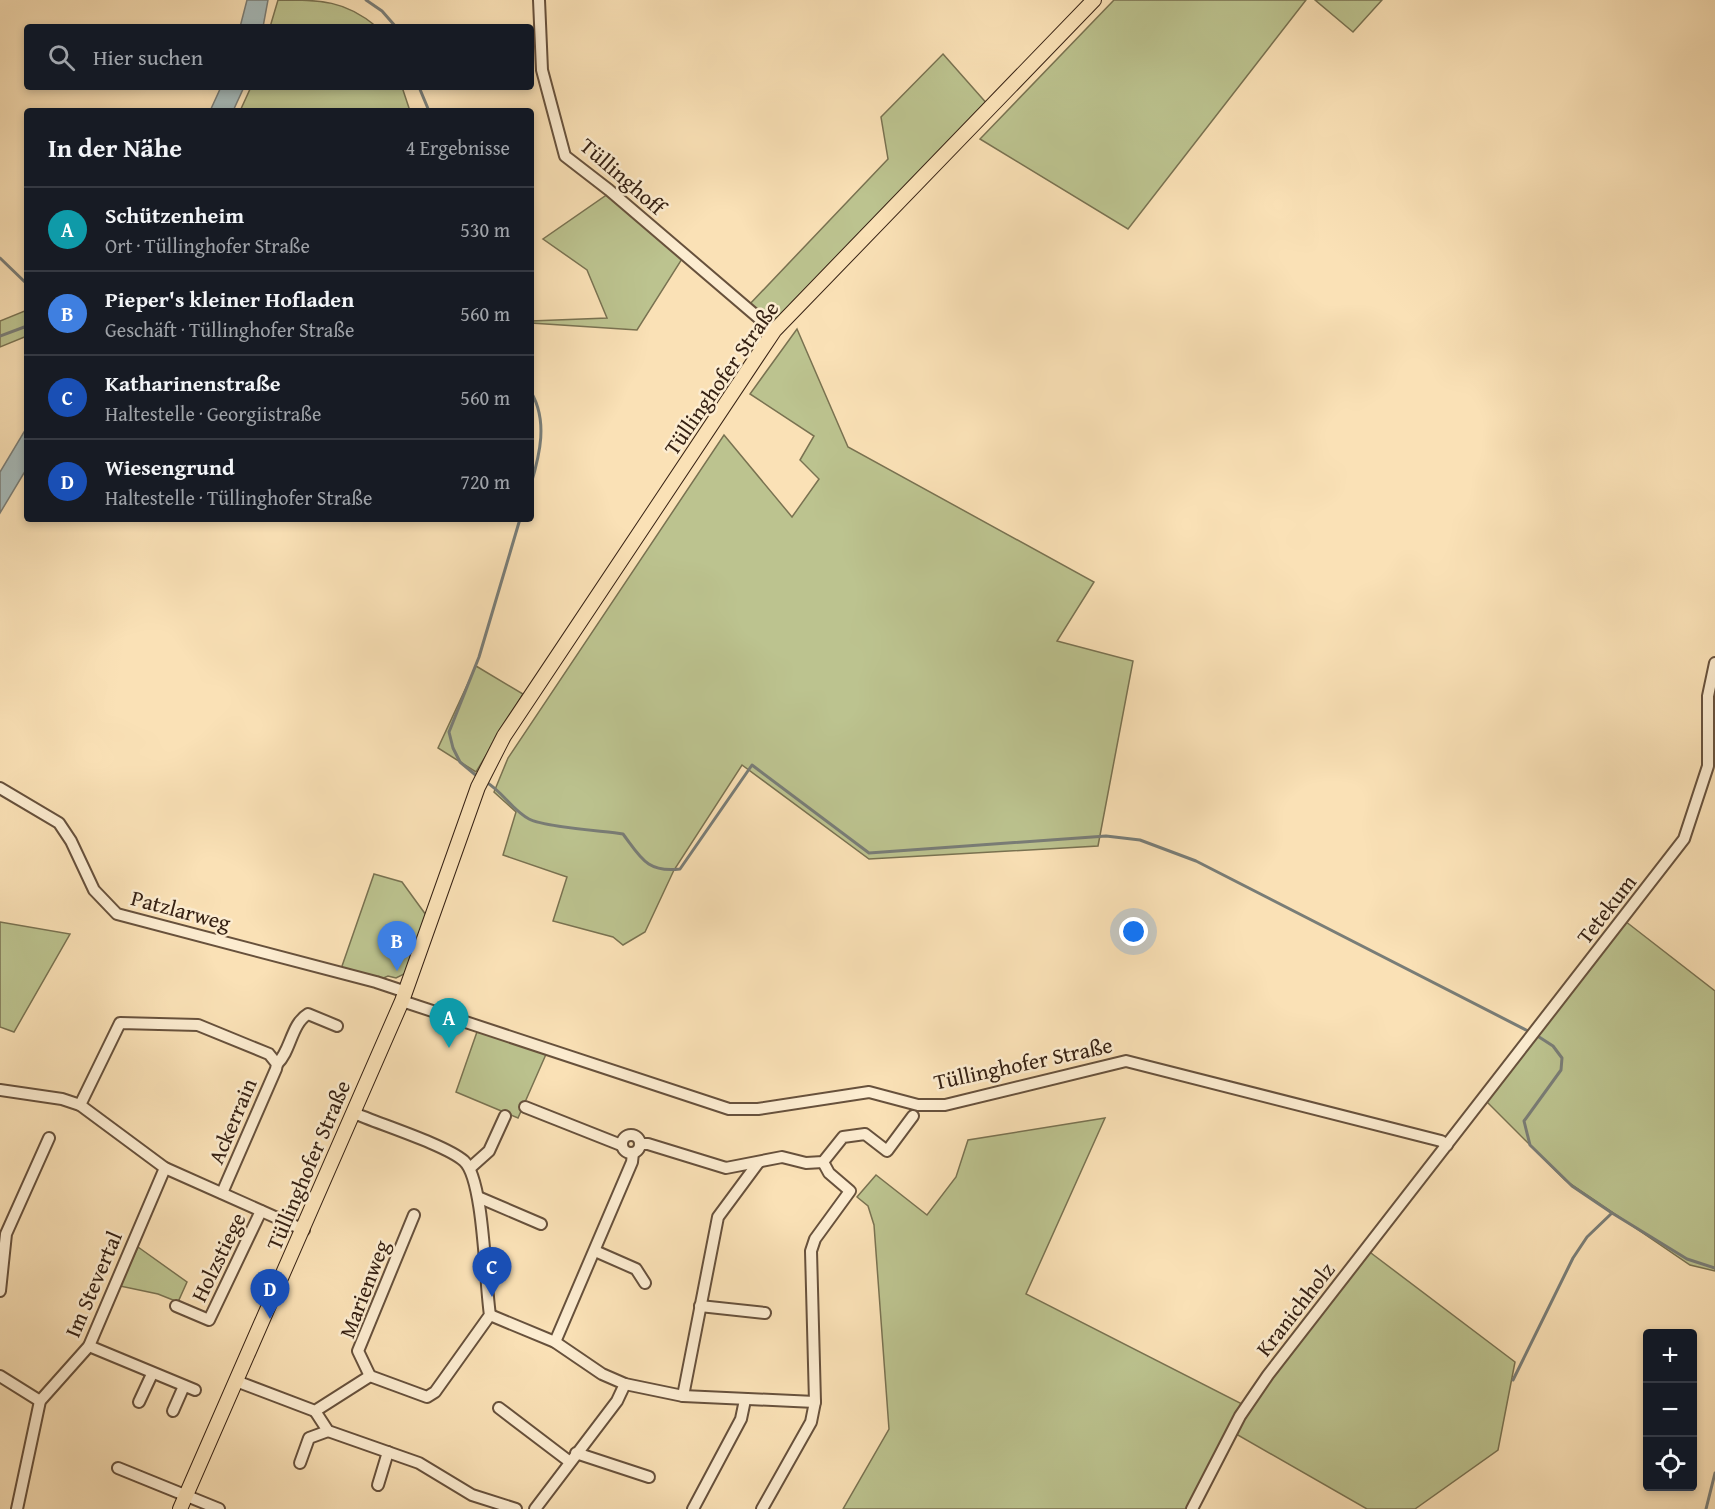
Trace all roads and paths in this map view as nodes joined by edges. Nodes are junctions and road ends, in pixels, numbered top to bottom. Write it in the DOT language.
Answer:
graph roads {
  1 [pos="539,0"];
  2 [pos="1094,0"];
  3 [pos="774,331"];
  4 [pos="1715,663"];
  5 [pos="0,788"];
  6 [pos="404,997"];
  7 [pos="337,1026"];
  8 [pos="277,1064"];
  9 [pos="0,1090"];
  10 [pos="81,1105"];
  11 [pos="525,1107"];
  12 [pos="354,1113"];
  13 [pos="505,1116"];
  14 [pos="913,1116"];
  15 [pos="49,1138"];
  16 [pos="621,1144"];
  17 [pos="1447,1144"];
  18 [pos="636,1148"];
  19 [pos="823,1162"];
  20 [pos="758,1163"];
  21 [pos="470,1167"];
  22 [pos="165,1168"];
  23 [pos="726,1168"];
  24 [pos="740,1187"];
  25 [pos="222,1193"];
  26 [pos="478,1197"];
  27 [pos="261,1211"];
  28 [pos="414,1215"];
  29 [pos="541,1224"];
  30 [pos="304,1230"];
  31 [pos="596,1251"];
  32 [pos="645,1283"];
  33 [pos="0,1291"];
  34 [pos="176,1306"];
  35 [pos="700,1306"];
  36 [pos="765,1313"];
  37 [pos="490,1315"];
  38 [pos="555,1342"];
  39 [pos="89,1346"];
  40 [pos="152,1374"];
  41 [pos="0,1376"];
  42 [pos="370,1376"];
  43 [pos="236,1381"];
  44 [pos="625,1384"];
  45 [pos="683,1396"];
  46 [pos="745,1400"];
  47 [pos="40,1401"];
  48 [pos="139,1402"];
  49 [pos="815,1402"];
  50 [pos="499,1408"];
  51 [pos="173,1411"];
  52 [pos="315,1411"];
  53 [pos="328,1431"];
  54 [pos="388,1452"];
  55 [pos="573,1458"];
  56 [pos="300,1463"];
  57 [pos="118,1468"];
  58 [pos="649,1477"];
  59 [pos="378,1485"];
  60 [pos="183,1503"];
  61 [pos="17,1509"];
  62 [pos="219,1509"];
  63 [pos="516,1509"];
  64 [pos="535,1509"];
  65 [pos="693,1509"];
  66 [pos="762,1509"];
  67 [pos="1192,1509"];
  1 -- 3 [label="street, Tüllinghoff"];
  2 -- 3 [label="main road, Tüllinghofer Straße"];
  3 -- 6 [label="main road, Tüllinghofer Straße"];
  4 -- 17 [label="street, Tetekum"];
  5 -- 6 [label="street, Patzlarweg"];
  6 -- 12 [label="main road, Tüllinghofer Straße"];
  6 -- 17 [label="street, Tüllinghofer Straße"];
  7 -- 8 [label="street, Ackerrain"];
  8 -- 10 [label="street, Ackerrain"];
  8 -- 25 [label="street, Ackerrain"];
  9 -- 10 [label="street"];
  10 -- 22 [label="street"];
  11 -- 16 [label="street"];
  12 -- 21 [label="street"];
  12 -- 30 [label="main road, Tüllinghofer Straße"];
  13 -- 21 [label="street"];
  14 -- 19 [label="street"];
  15 -- 33 [label="street"];
  16 -- 18 [label="street"];
  16 -- 18 [label="street"];
  17 -- 67 [label="street, Kranichholz"];
  18 -- 23 [label="street"];
  18 -- 31 [label="street"];
  19 -- 20 [label="street"];
  19 -- 49 [label="street"];
  20 -- 23 [label="street"];
  20 -- 24 [label="street"];
  21 -- 26 [label="street"];
  22 -- 25 [label="street"];
  22 -- 39 [label="street, Im Stevertal"];
  23 -- 24 [label="street"];
  24 -- 35 [label="street"];
  25 -- 27 [label="street"];
  26 -- 29 [label="street"];
  26 -- 37 [label="street"];
  27 -- 30 [label="street"];
  27 -- 34 [label="street, Holzstiege"];
  28 -- 42 [label="street, Marienweg"];
  30 -- 43 [label="main road, Tüllinghofer Straße"];
  31 -- 32 [label="street"];
  31 -- 38 [label="street"];
  35 -- 36 [label="street"];
  35 -- 45 [label="street"];
  37 -- 38 [label="street"];
  37 -- 42 [label="street"];
  38 -- 44 [label="street"];
  39 -- 40 [label="street"];
  39 -- 47 [label="street, Im Stevertal"];
  40 -- 48 [label="street"];
  40 -- 51 [label="street"];
  41 -- 47 [label="street"];
  42 -- 52 [label="street"];
  43 -- 52 [label="street"];
  43 -- 60 [label="main road, Tüllinghofer Straße"];
  44 -- 45 [label="street"];
  44 -- 55 [label="street"];
  45 -- 46 [label="street"];
  46 -- 49 [label="street"];
  46 -- 65 [label="street"];
  47 -- 61 [label="street, Im Stevertal"];
  49 -- 66 [label="street"];
  50 -- 55 [label="street"];
  52 -- 53 [label="street"];
  53 -- 54 [label="street"];
  53 -- 56 [label="street"];
  54 -- 59 [label="street"];
  54 -- 63 [label="street"];
  55 -- 58 [label="street"];
  55 -- 64 [label="street"];
  57 -- 60 [label="street"];
  60 -- 62 [label="street"];
}
